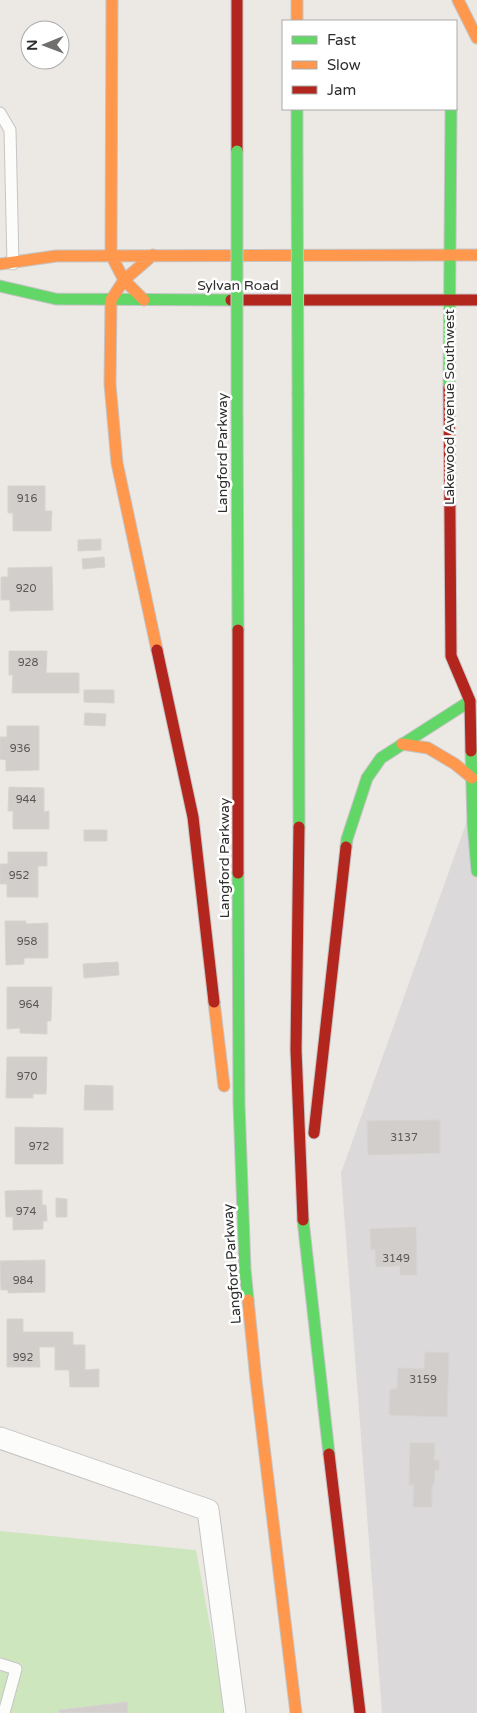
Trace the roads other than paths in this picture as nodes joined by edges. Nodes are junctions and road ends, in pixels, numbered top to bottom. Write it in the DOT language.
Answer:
graph roads {
  1 [pos="112,0"];
  2 [pos="237,0"];
  3 [pos="298,0"];
  4 [pos="457,0"];
  5 [pos="297,20"];
  6 [pos="454,20"];
  7 [pos="477,38"];
  8 [pos="297,110"];
  9 [pos="451,110"];
  10 [pos="0,114"];
  11 [pos="111,255"];
  12 [pos="153,255"];
  13 [pos="451,256"];
  14 [pos="477,256"];
  15 [pos="13,262"];
  16 [pos="0,264"];
  17 [pos="124,280"];
  18 [pos="0,286"];
  19 [pos="13,289"];
  20 [pos="111,300"];
  21 [pos="144,300"];
  22 [pos="477,300"];
  23 [pos="449,301"];
  24 [pos="477,686"];
  25 [pos="470,701"];
  26 [pos="402,744"];
  27 [pos="472,778"];
  28 [pos="477,871"];
  29 [pos="226,1102"];
  30 [pos="228,1122"];
  31 [pos="313,1140"];
  32 [pos="311,1159"];
  33 [pos="304,1234"];
  34 [pos="245,1269"];
  35 [pos="0,1438"];
  36 [pos="0,1664"];
  37 [pos="4,1713"];
  38 [pos="235,1713"];
  39 [pos="296,1713"];
  40 [pos="360,1713"];
  1 -- 11 [label="main road"];
  2 -- 34 [label="main road, Langford Parkway, bridge"];
  3 -- 5 [label="main road"];
  4 -- 6 [label="main road"];
  4 -- 7 [label="main road"];
  8 -- 33 [label="main road, bridge"];
  9 -- 13 [label="main road, Lakewood Avenue Southwest"];
  10 -- 15 [label="lane"];
  11 -- 12 [label="main road"];
  11 -- 15 [label="main road"];
  11 -- 17 [label="main road"];
  12 -- 13 [label="main road"];
  12 -- 17 [label="main road"];
  13 -- 14 [label="main road"];
  13 -- 23 [label="main road, Lakewood Avenue Southwest"];
  15 -- 16 [label="main road"];
  15 -- 19 [label="lane"];
  17 -- 20 [label="main road"];
  17 -- 21 [label="main road"];
  18 -- 19 [label="main road, Sylvan Road"];
  19 -- 20 [label="main road, Sylvan Road"];
  20 -- 21 [label="main road, Sylvan Road"];
  20 -- 29 [label="main road"];
  21 -- 23 [label="main road, Sylvan Road"];
  22 -- 23 [label="main road, Sylvan Road"];
  23 -- 25 [label="main road, Lakewood Avenue Southwest"];
  24 -- 25 [label="main road, Lakewood Avenue Southwest"];
  25 -- 26 [label="main road"];
  25 -- 27 [label="main road, Lakewood Avenue Southwest"];
  26 -- 27 [label="main road"];
  26 -- 31 [label="main road"];
  27 -- 28 [label="main road, Lakewood Avenue Southwest"];
  30 -- 34 [label="main road"];
  32 -- 33 [label="main road"];
  33 -- 40 [label="main road"];
  34 -- 39 [label="main road, Langford Parkway"];
  35 -- 38 [label="street"];
  36 -- 37 [label="lane"];
}
